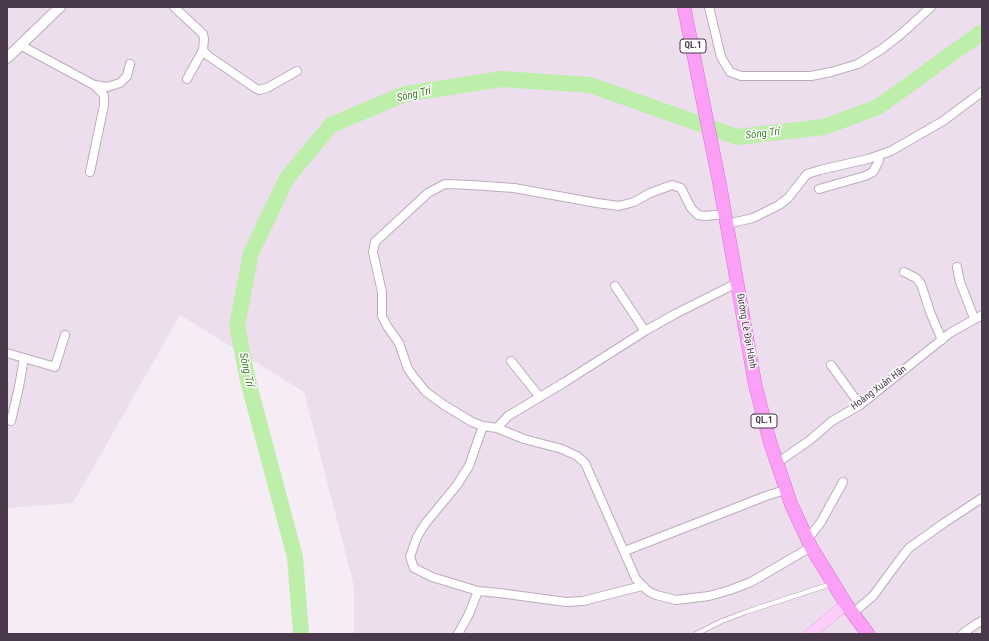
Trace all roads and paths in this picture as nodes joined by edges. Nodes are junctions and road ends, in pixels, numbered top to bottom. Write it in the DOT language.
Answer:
graph roads {
  1 [pos="60,7"];
  2 [pos="174,7"];
  3 [pos="684,7"];
  4 [pos="709,7"];
  5 [pos="931,7"];
  6 [pos="20,45"];
  7 [pos="203,50"];
  8 [pos="7,58"];
  9 [pos="130,64"];
  10 [pos="297,71"];
  11 [pos="187,79"];
  12 [pos="94,85"];
  13 [pos="982,92"];
  14 [pos="879,156"];
  15 [pos="90,172"];
  16 [pos="818,189"];
  17 [pos="726,219"];
  18 [pos="957,267"];
  19 [pos="904,272"];
  20 [pos="738,283"];
  21 [pos="615,286"];
  22 [pos="982,315"];
  23 [pos="974,318"];
  24 [pos="645,331"];
  25 [pos="64,335"];
  26 [pos="942,340"];
  27 [pos="7,353"];
  28 [pos="24,358"];
  29 [pos="510,361"];
  30 [pos="831,365"];
  31 [pos="539,396"];
  32 [pos="860,405"];
  33 [pos="11,421"];
  34 [pos="483,426"];
  35 [pos="497,428"];
  36 [pos="777,463"];
  37 [pos="843,482"];
  38 [pos="785,490"];
  39 [pos="982,498"];
  40 [pos="809,543"];
  41 [pos="625,551"];
  42 [pos="833,583"];
  43 [pos="642,586"];
  44 [pos="478,591"];
  45 [pos="850,608"];
  46 [pos="982,622"];
  47 [pos="458,634"];
  48 [pos="696,634"];
  49 [pos="810,634"];
  50 [pos="868,634"];
  51 [pos="962,634"];
  1 -- 6 [label="street"];
  2 -- 7 [label="street"];
  3 -- 17 [label="main road, Đường Lê Đại Hành / QL.1"];
  4 -- 5 [label="street"];
  6 -- 8 [label="street"];
  6 -- 12 [label="street"];
  7 -- 10 [label="street"];
  7 -- 11 [label="street"];
  9 -- 12 [label="street"];
  12 -- 15 [label="street"];
  13 -- 14 [label="street"];
  14 -- 16 [label="street"];
  14 -- 17 [label="street"];
  17 -- 20 [label="main road, Đường Lê Đại Hành / QL.1"];
  17 -- 34 [label="street"];
  18 -- 23 [label="street"];
  19 -- 26 [label="street"];
  20 -- 24 [label="street"];
  20 -- 36 [label="main road, Đường Lê Đại Hành / QL.1"];
  21 -- 24 [label="street"];
  22 -- 23 [label="street, Hoàng Xuân Hãn"];
  23 -- 26 [label="street, Hoàng Xuân Hãn"];
  24 -- 31 [label="street"];
  25 -- 28 [label="street"];
  26 -- 32 [label="street, Hoàng Xuân Hãn"];
  27 -- 28 [label="street"];
  28 -- 33 [label="street"];
  29 -- 31 [label="street"];
  30 -- 32 [label="street"];
  31 -- 35 [label="street"];
  32 -- 36 [label="street, Hoàng Xuân Hãn"];
  34 -- 35 [label="street"];
  34 -- 44 [label="street"];
  35 -- 41 [label="street"];
  36 -- 38 [label="main road, Đường Lê Đại Hành / QL.1"];
  37 -- 40 [label="street"];
  38 -- 40 [label="main road, Đường Lê Đại Hành / QL.1"];
  38 -- 41 [label="street"];
  39 -- 45 [label="street"];
  40 -- 42 [label="main road, Đường Lê Đại Hành / QL.1"];
  40 -- 43 [label="street"];
  41 -- 43 [label="street"];
  42 -- 45 [label="main road, Đường Lê Đại Hành / QL.1"];
  42 -- 48 [label="lane"];
  43 -- 44 [label="street"];
  44 -- 47 [label="street"];
  45 -- 49 [label="main road"];
  45 -- 50 [label="main road, Đường Lê Đại Hành / QL.1"];
  46 -- 51 [label="street"];
}
